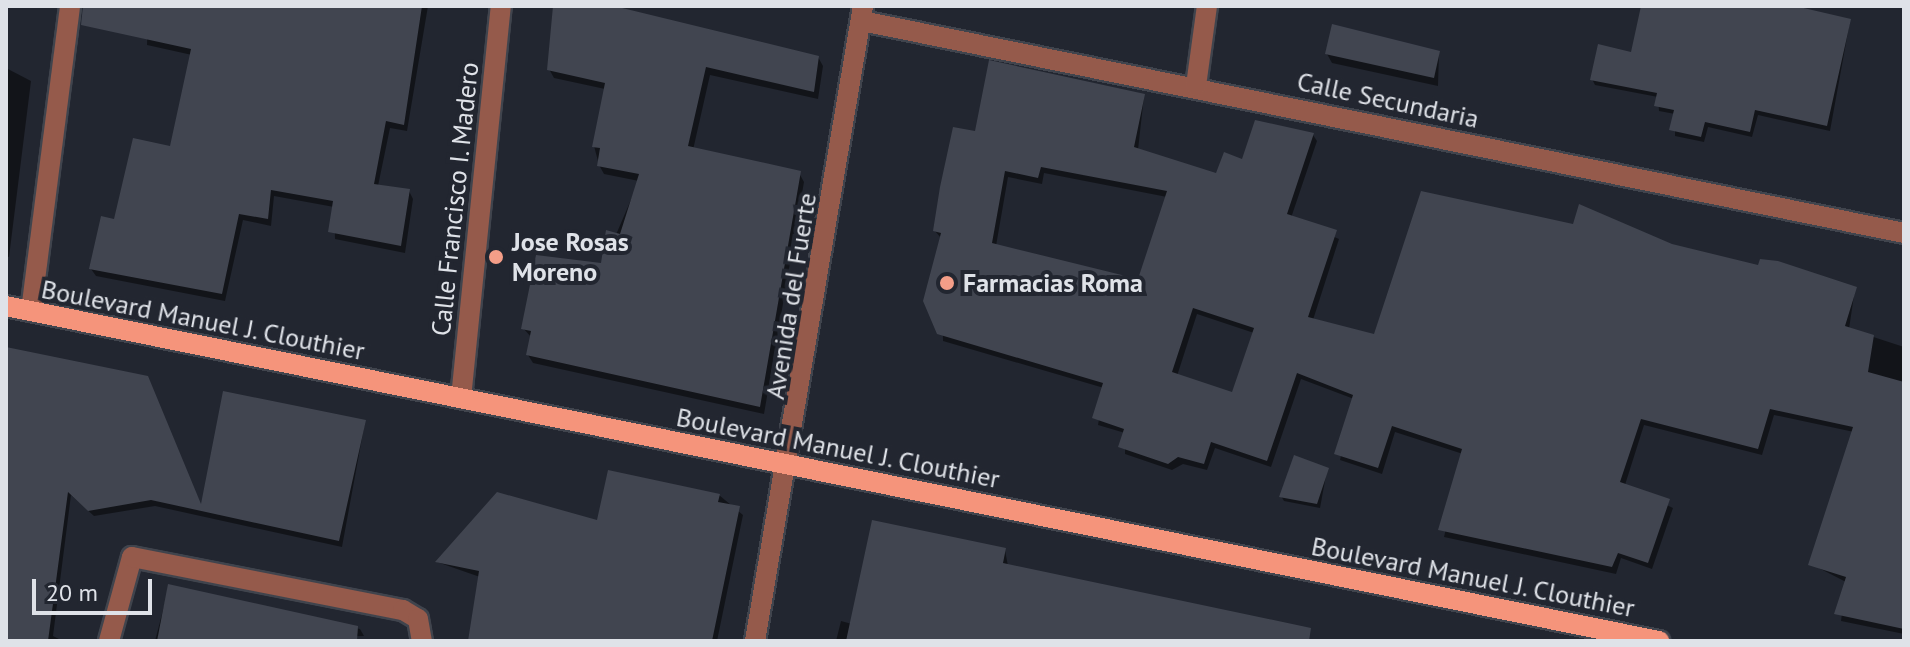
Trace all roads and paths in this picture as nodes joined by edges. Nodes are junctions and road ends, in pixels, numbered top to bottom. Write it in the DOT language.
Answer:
graph roads {
  1 [pos="70,6"];
  2 [pos="501,6"];
  3 [pos="1207,6"];
  4 [pos="862,13"];
  5 [pos="1196,86"];
  6 [pos="1904,233"];
  7 [pos="6,306"];
  8 [pos="31,311"];
  9 [pos="461,398"];
  10 [pos="789,465"];
  11 [pos="109,641"];
  12 [pos="422,641"];
  13 [pos="755,641"];
  14 [pos="1659,641"];
  1 -- 8 [label="street"];
  2 -- 9 [label="street, Calle Francisco I. Madero"];
  3 -- 5 [label="street"];
  4 -- 5 [label="street, Calle Secundaria"];
  4 -- 10 [label="street, Avenida del Fuerte"];
  5 -- 6 [label="street, Calle Secundaria"];
  7 -- 8 [label="main road, Boulevard Manuel J. Clouthier"];
  8 -- 9 [label="main road, Boulevard Manuel J. Clouthier"];
  9 -- 10 [label="main road, Boulevard Manuel J. Clouthier"];
  10 -- 13 [label="street, Avenida del Fuerte"];
  10 -- 14 [label="main road, Boulevard Manuel J. Clouthier"];
  11 -- 12 [label="street"];
}
